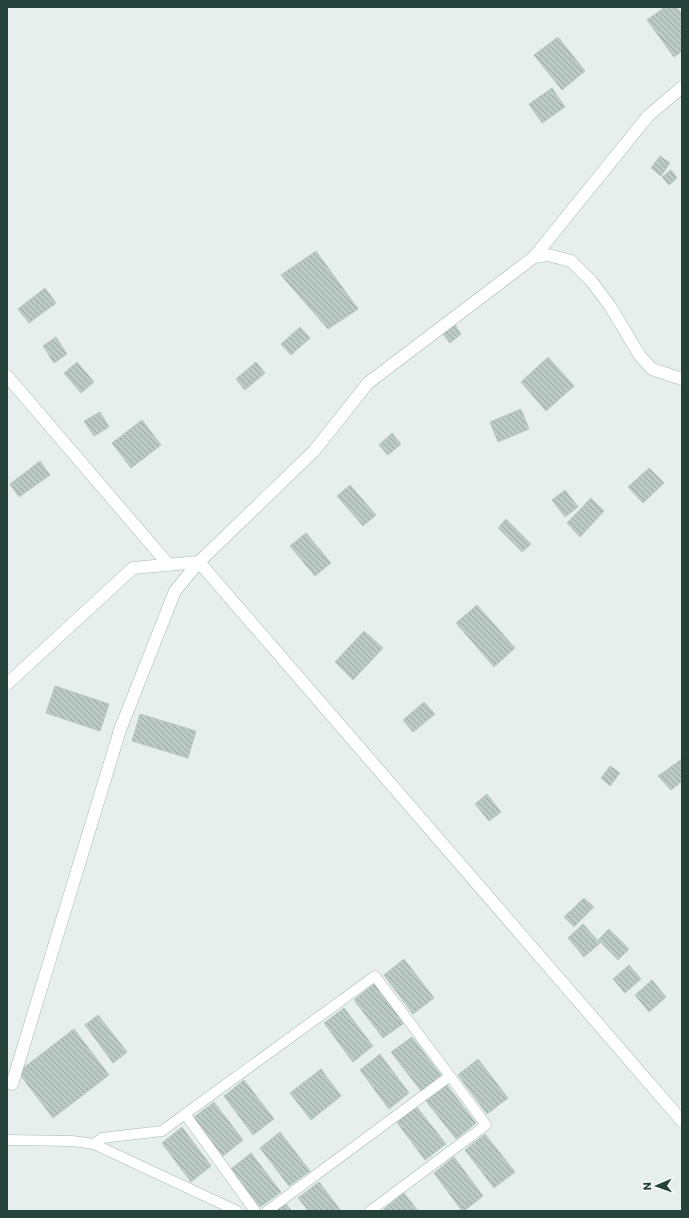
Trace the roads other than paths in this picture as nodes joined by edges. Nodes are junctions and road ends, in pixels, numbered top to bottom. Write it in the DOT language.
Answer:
graph roads {
  1 [pos="682,87"];
  2 [pos="534,257"];
  3 [pos="7,376"];
  4 [pos="682,379"];
  5 [pos="199,562"];
  6 [pos="168,564"];
  7 [pos="7,684"];
  8 [pos="450,1076"];
  9 [pos="12,1084"];
  10 [pos="185,1114"];
  11 [pos="682,1121"];
  12 [pos="7,1140"];
  13 [pos="94,1144"];
  14 [pos="236,1211"];
  15 [pos="254,1211"];
  16 [pos="267,1211"];
  17 [pos="370,1211"];
  1 -- 2 [label="street"];
  2 -- 4 [label="street"];
  2 -- 5 [label="street"];
  3 -- 6 [label="street"];
  5 -- 6 [label="street"];
  5 -- 9 [label="street"];
  5 -- 11 [label="street"];
  6 -- 7 [label="street"];
  8 -- 10 [label="lane"];
  8 -- 16 [label="lane"];
  8 -- 17 [label="lane"];
  10 -- 13 [label="lane"];
  10 -- 15 [label="lane"];
  12 -- 13 [label="lane"];
  13 -- 14 [label="lane"];
}
